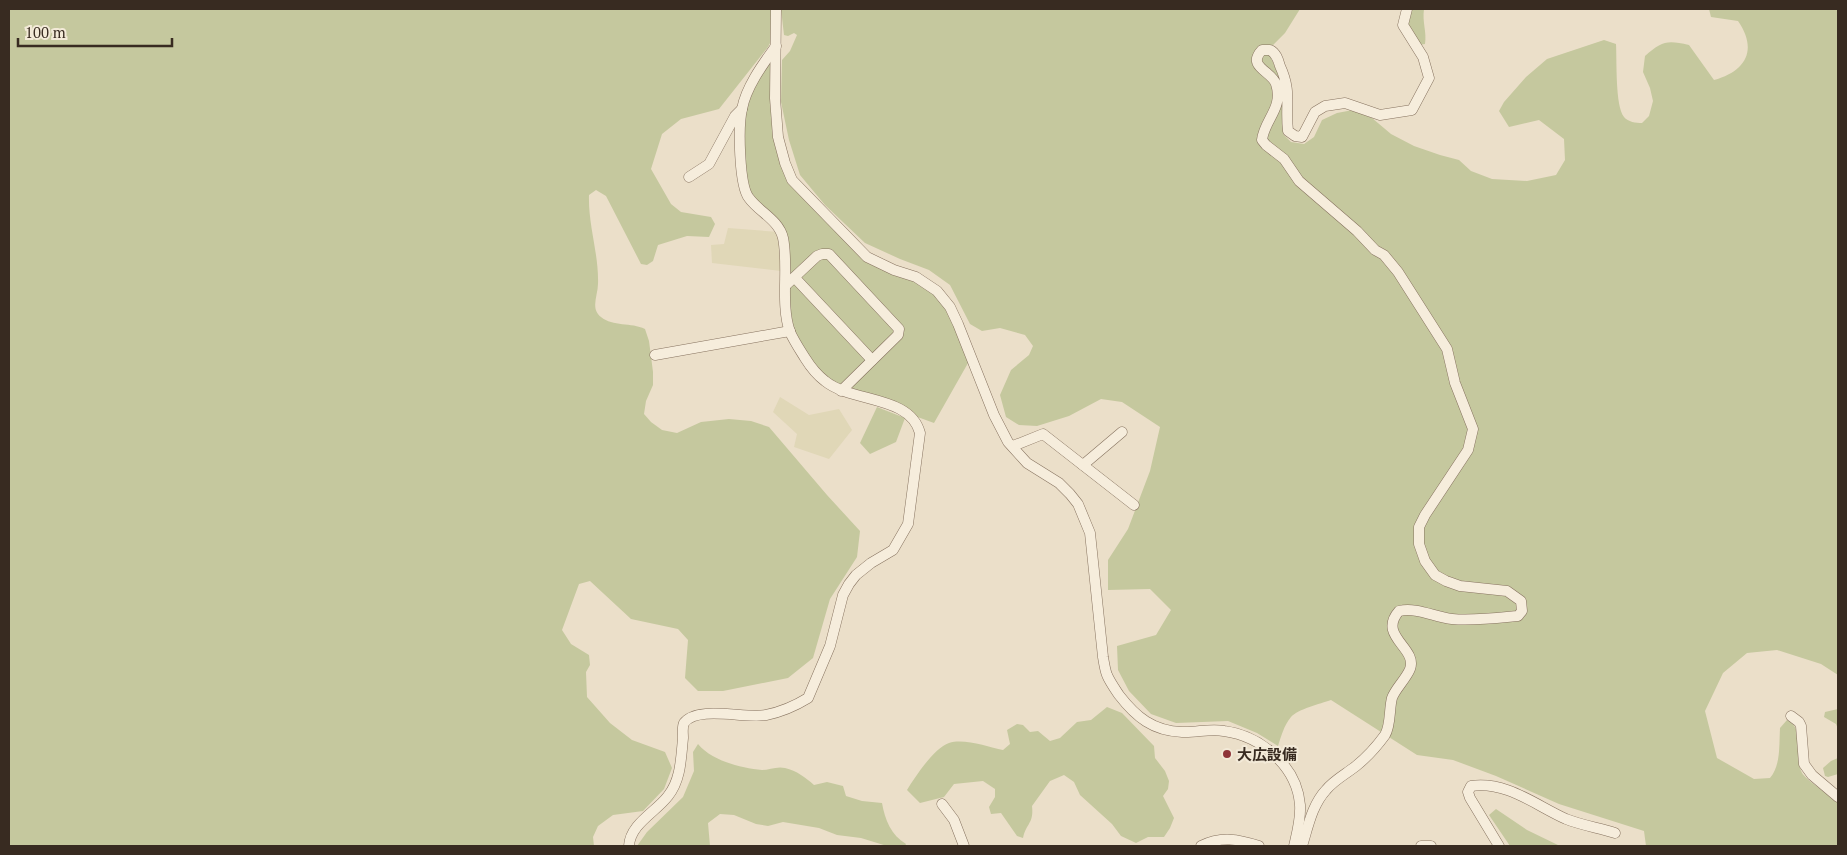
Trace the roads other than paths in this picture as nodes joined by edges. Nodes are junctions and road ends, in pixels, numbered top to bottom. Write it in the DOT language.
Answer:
graph roads {
  1 [pos="776,9"];
  2 [pos="1407,9"];
  3 [pos="776,46"];
  4 [pos="742,109"];
  5 [pos="689,177"];
  6 [pos="795,278"];
  7 [pos="786,286"];
  8 [pos="790,330"];
  9 [pos="656,355"];
  10 [pos="872,360"];
  11 [pos="841,390"];
  12 [pos="1122,432"];
  13 [pos="1012,446"];
  14 [pos="1083,465"];
  15 [pos="1134,504"];
  16 [pos="1791,716"];
  17 [pos="1838,797"];
  18 [pos="942,804"];
  19 [pos="1615,833"];
  20 [pos="629,846"];
  21 [pos="964,846"];
  22 [pos="1201,846"];
  23 [pos="1259,846"];
  24 [pos="1294,846"];
  25 [pos="1302,846"];
  26 [pos="1421,846"];
  27 [pos="1431,846"];
  28 [pos="1499,846"];
  1 -- 3 [label="street"];
  2 -- 25 [label="street"];
  3 -- 4 [label="street"];
  3 -- 13 [label="street"];
  4 -- 5 [label="street"];
  4 -- 7 [label="street"];
  6 -- 7 [label="street"];
  6 -- 10 [label="street"];
  6 -- 10 [label="street"];
  7 -- 8 [label="street"];
  8 -- 9 [label="street"];
  8 -- 11 [label="street"];
  10 -- 11 [label="street"];
  11 -- 20 [label="street"];
  12 -- 14 [label="street"];
  13 -- 14 [label="street"];
  13 -- 24 [label="street"];
  14 -- 15 [label="street"];
  16 -- 17 [label="street"];
  18 -- 21 [label="street"];
  19 -- 28 [label="street"];
  22 -- 23 [label="street"];
  26 -- 27 [label="street"];
}
